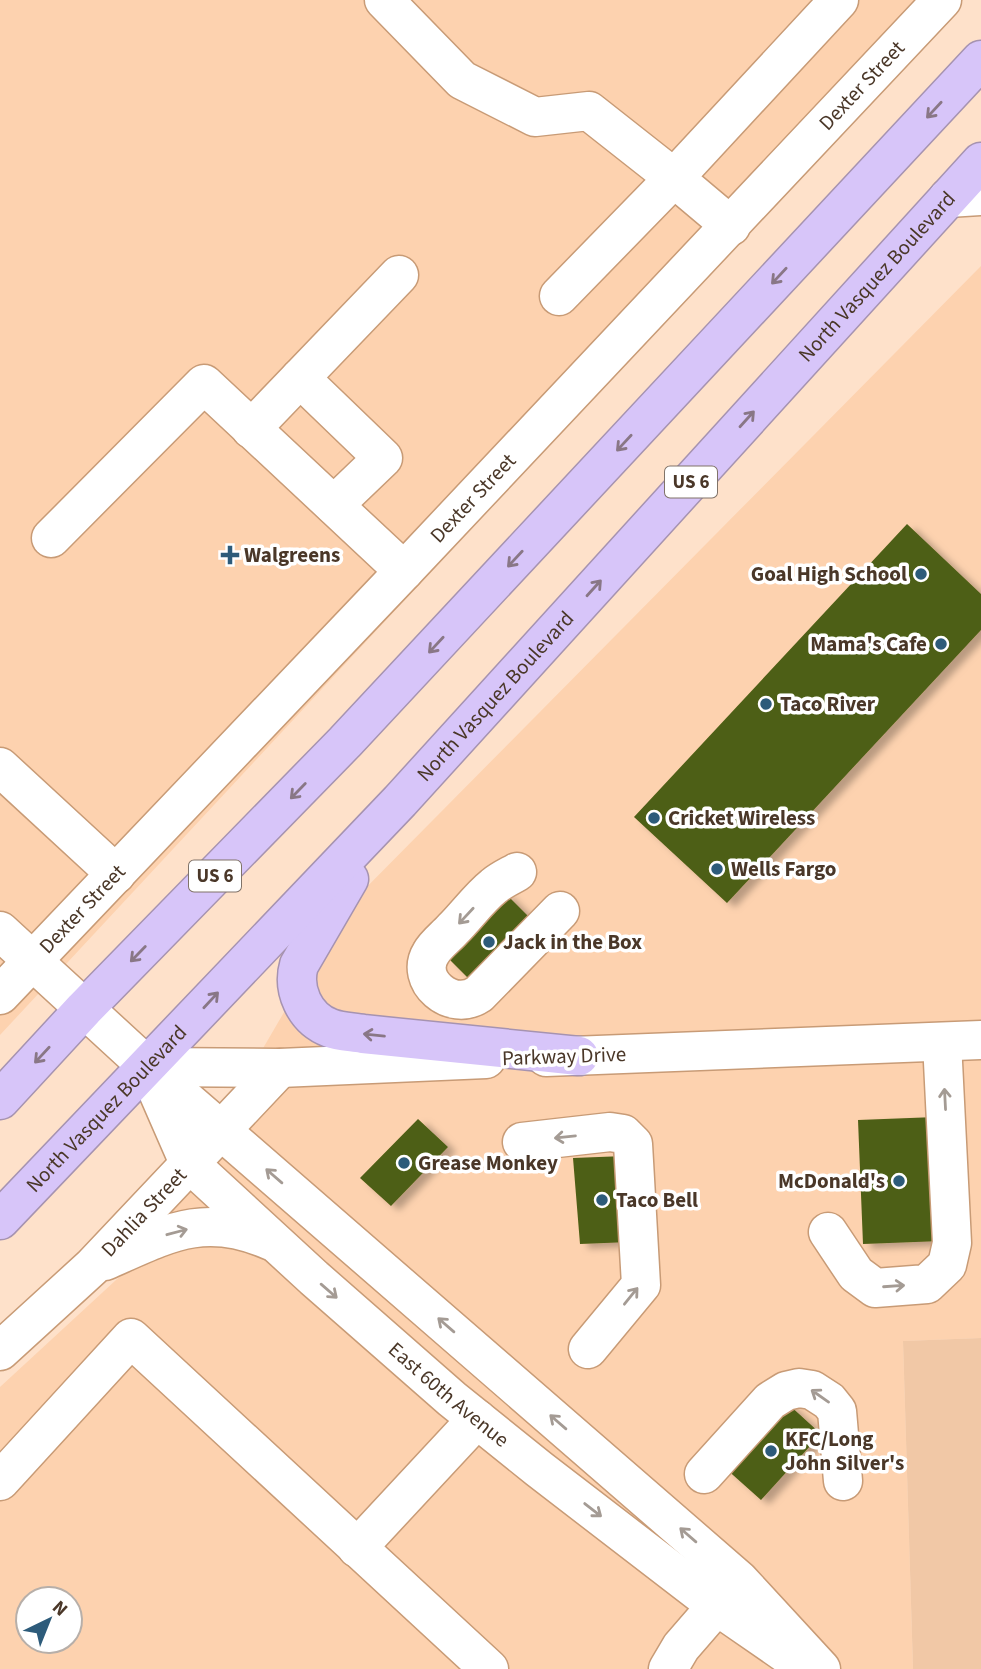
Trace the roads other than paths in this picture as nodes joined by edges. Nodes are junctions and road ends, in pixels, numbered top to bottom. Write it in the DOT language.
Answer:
graph roads {
  1 [pos="384,0"];
  2 [pos="839,0"];
  3 [pos="942,0"];
  4 [pos="981,60"];
  5 [pos="981,162"];
  6 [pos="674,178"];
  7 [pos="965,197"];
  8 [pos="731,226"];
  9 [pos="400,275"];
  10 [pos="559,296"];
  11 [pos="300,378"];
  12 [pos="251,429"];
  13 [pos="334,505"];
  14 [pos="51,538"];
  15 [pos="404,571"];
  16 [pos="0,767"];
  17 [pos="400,801"];
  18 [pos="517,872"];
  19 [pos="116,874"];
  20 [pos="560,911"];
  21 [pos="0,931"];
  22 [pos="32,961"];
  23 [pos="0,995"];
  24 [pos="84,1009"];
  25 [pos="981,1040"];
  26 [pos="942,1042"];
  27 [pos="579,1056"];
  28 [pos="148,1067"];
  29 [pos="280,1068"];
  30 [pos="0,1100"];
  31 [pos="220,1130"];
  32 [pos="522,1142"];
  33 [pos="189,1163"];
  34 [pos="0,1220"];
  35 [pos="828,1232"];
  36 [pos="279,1245"];
  37 [pos="92,1267"];
  38 [pos="588,1349"];
  39 [pos="0,1351"];
  40 [pos="477,1419"];
  41 [pos="704,1474"];
  42 [pos="0,1481"];
  43 [pos="843,1481"];
  44 [pos="357,1548"];
  45 [pos="728,1593"];
  46 [pos="489,1669"];
  47 [pos="668,1669"];
  48 [pos="809,1669"];
  49 [pos="821,1669"];
  1 -- 6 [label="street"];
  2 -- 6 [label="street"];
  3 -- 8 [label="street, Dexter Street"];
  4 -- 24 [label="highway, US 6, one-way"];
  5 -- 7 [label="highway, North Vasquez Boulevard / US 6"];
  6 -- 8 [label="street"];
  6 -- 10 [label="street"];
  17 -- 7 [label="highway, North Vasquez Boulevard / US 6, one-way"];
  8 -- 15 [label="street, Dexter Street"];
  9 -- 11 [label="street"];
  11 -- 12 [label="street"];
  11 -- 13 [label="street"];
  12 -- 13 [label="street"];
  12 -- 14 [label="street"];
  13 -- 15 [label="street"];
  15 -- 19 [label="street, Dexter Street"];
  16 -- 19 [label="street"];
  27 -- 17 [label="highway, one-way"];
  28 -- 17 [label="highway, North Vasquez Boulevard / US 6, one-way"];
  18 -- 20 [label="street, one-way"];
  19 -- 22 [label="street, Dexter Street"];
  21 -- 22 [label="street, East 60th Avenue"];
  22 -- 23 [label="street, Dexter Street"];
  22 -- 24 [label="street, East 60th Avenue"];
  24 -- 28 [label="street, East 60th Avenue"];
  24 -- 30 [label="highway, US 6, one-way"];
  25 -- 26 [label="street, Parkway Drive"];
  26 -- 27 [label="street, Parkway Drive"];
  35 -- 26 [label="street, one-way"];
  27 -- 29 [label="street, Parkway Drive"];
  28 -- 29 [label="street, Parkway Drive"];
  28 -- 31 [label="street, East 60th Avenue"];
  28 -- 33 [label="street, East 60th Avenue"];
  28 -- 34 [label="highway, North Vasquez Boulevard / US 6"];
  29 -- 31 [label="street, Dahlia Street"];
  31 -- 33 [label="street, Dahlia Street"];
  45 -- 31 [label="street, East 60th Avenue, one-way"];
  38 -- 32 [label="street, one-way"];
  33 -- 36 [label="street, East 60th Avenue"];
  33 -- 37 [label="street, Dahlia Street"];
  37 -- 36 [label="street, one-way"];
  36 -- 40 [label="street, East 60th Avenue, one-way"];
  37 -- 39 [label="street, Dahlia Street"];
  40 -- 44 [label="street"];
  40 -- 45 [label="street, East 60th Avenue, one-way"];
  43 -- 41 [label="street, one-way"];
  42 -- 44 [label="street"];
  44 -- 46 [label="street"];
  45 -- 47 [label="street"];
  45 -- 48 [label="street, East 60th Avenue"];
  45 -- 49 [label="street, East 60th Avenue"];
}
